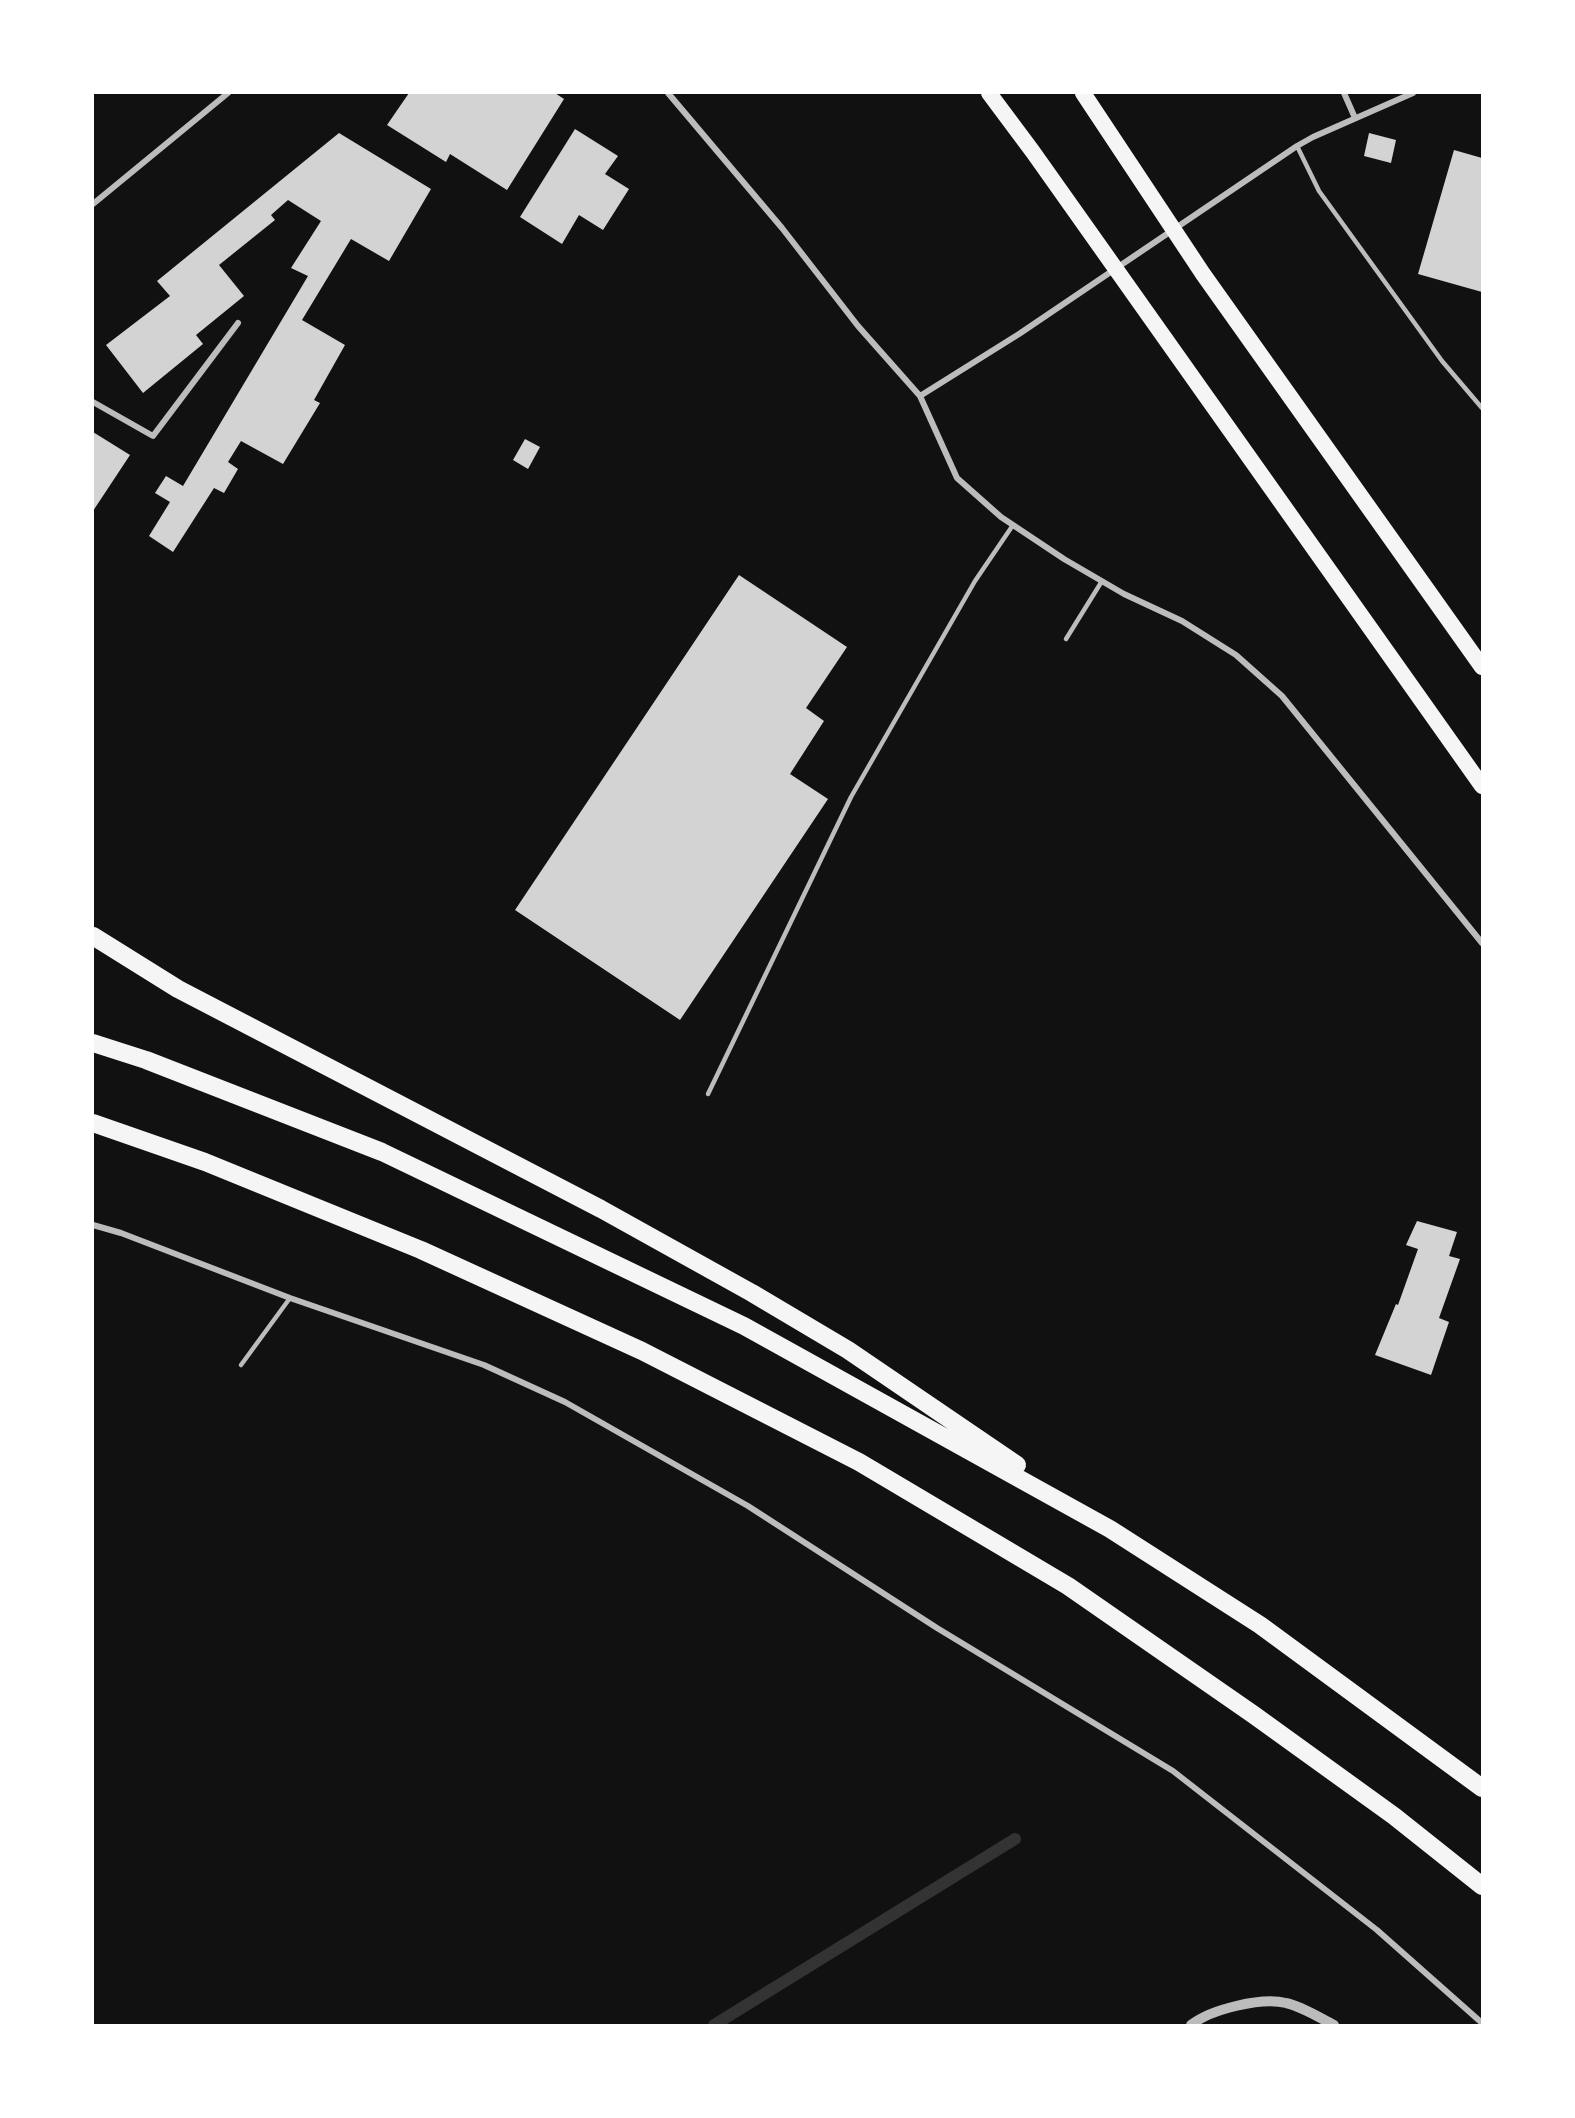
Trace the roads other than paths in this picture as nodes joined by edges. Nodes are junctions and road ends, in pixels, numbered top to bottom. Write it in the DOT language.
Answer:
graph roads {
  1 [pos="228,93"];
  2 [pos="668,93"];
  3 [pos="989,93"];
  4 [pos="1083,93"];
  5 [pos="1344,93"];
  6 [pos="1413,93"];
  7 [pos="1354,118"];
  8 [pos="1297,146"];
  9 [pos="93,204"];
  10 [pos="238,323"];
  11 [pos="920,396"];
  12 [pos="93,402"];
  13 [pos="1482,408"];
  14 [pos="1013,525"];
  15 [pos="1102,581"];
  16 [pos="1066,639"];
  17 [pos="1482,667"];
  18 [pos="1482,786"];
  19 [pos="93,936"];
  20 [pos="1482,944"];
  21 [pos="93,1043"];
  22 [pos="708,1094"];
  23 [pos="93,1123"];
  24 [pos="93,1225"];
  25 [pos="290,1298"];
  26 [pos="241,1365"];
  27 [pos="1110,1529"];
  28 [pos="1482,1788"];
  29 [pos="1482,1886"];
  30 [pos="1482,2023"];
  31 [pos="1191,2025"];
  32 [pos="1334,2025"];
  1 -- 9 [label="street"];
  2 -- 11 [label="street"];
  3 -- 18 [label="highway"];
  4 -- 17 [label="highway"];
  5 -- 7 [label="street"];
  6 -- 7 [label="street"];
  7 -- 8 [label="street"];
  8 -- 11 [label="street"];
  8 -- 13 [label="lane"];
  10 -- 12 [label="street"];
  11 -- 14 [label="street"];
  14 -- 15 [label="street"];
  14 -- 22 [label="lane"];
  15 -- 16 [label="lane"];
  15 -- 20 [label="street"];
  19 -- 27 [label="highway"];
  21 -- 27 [label="highway"];
  23 -- 29 [label="highway"];
  24 -- 25 [label="street"];
  25 -- 26 [label="lane"];
  25 -- 30 [label="street"];
  27 -- 28 [label="highway"];
  31 -- 32 [label="street"];
}
